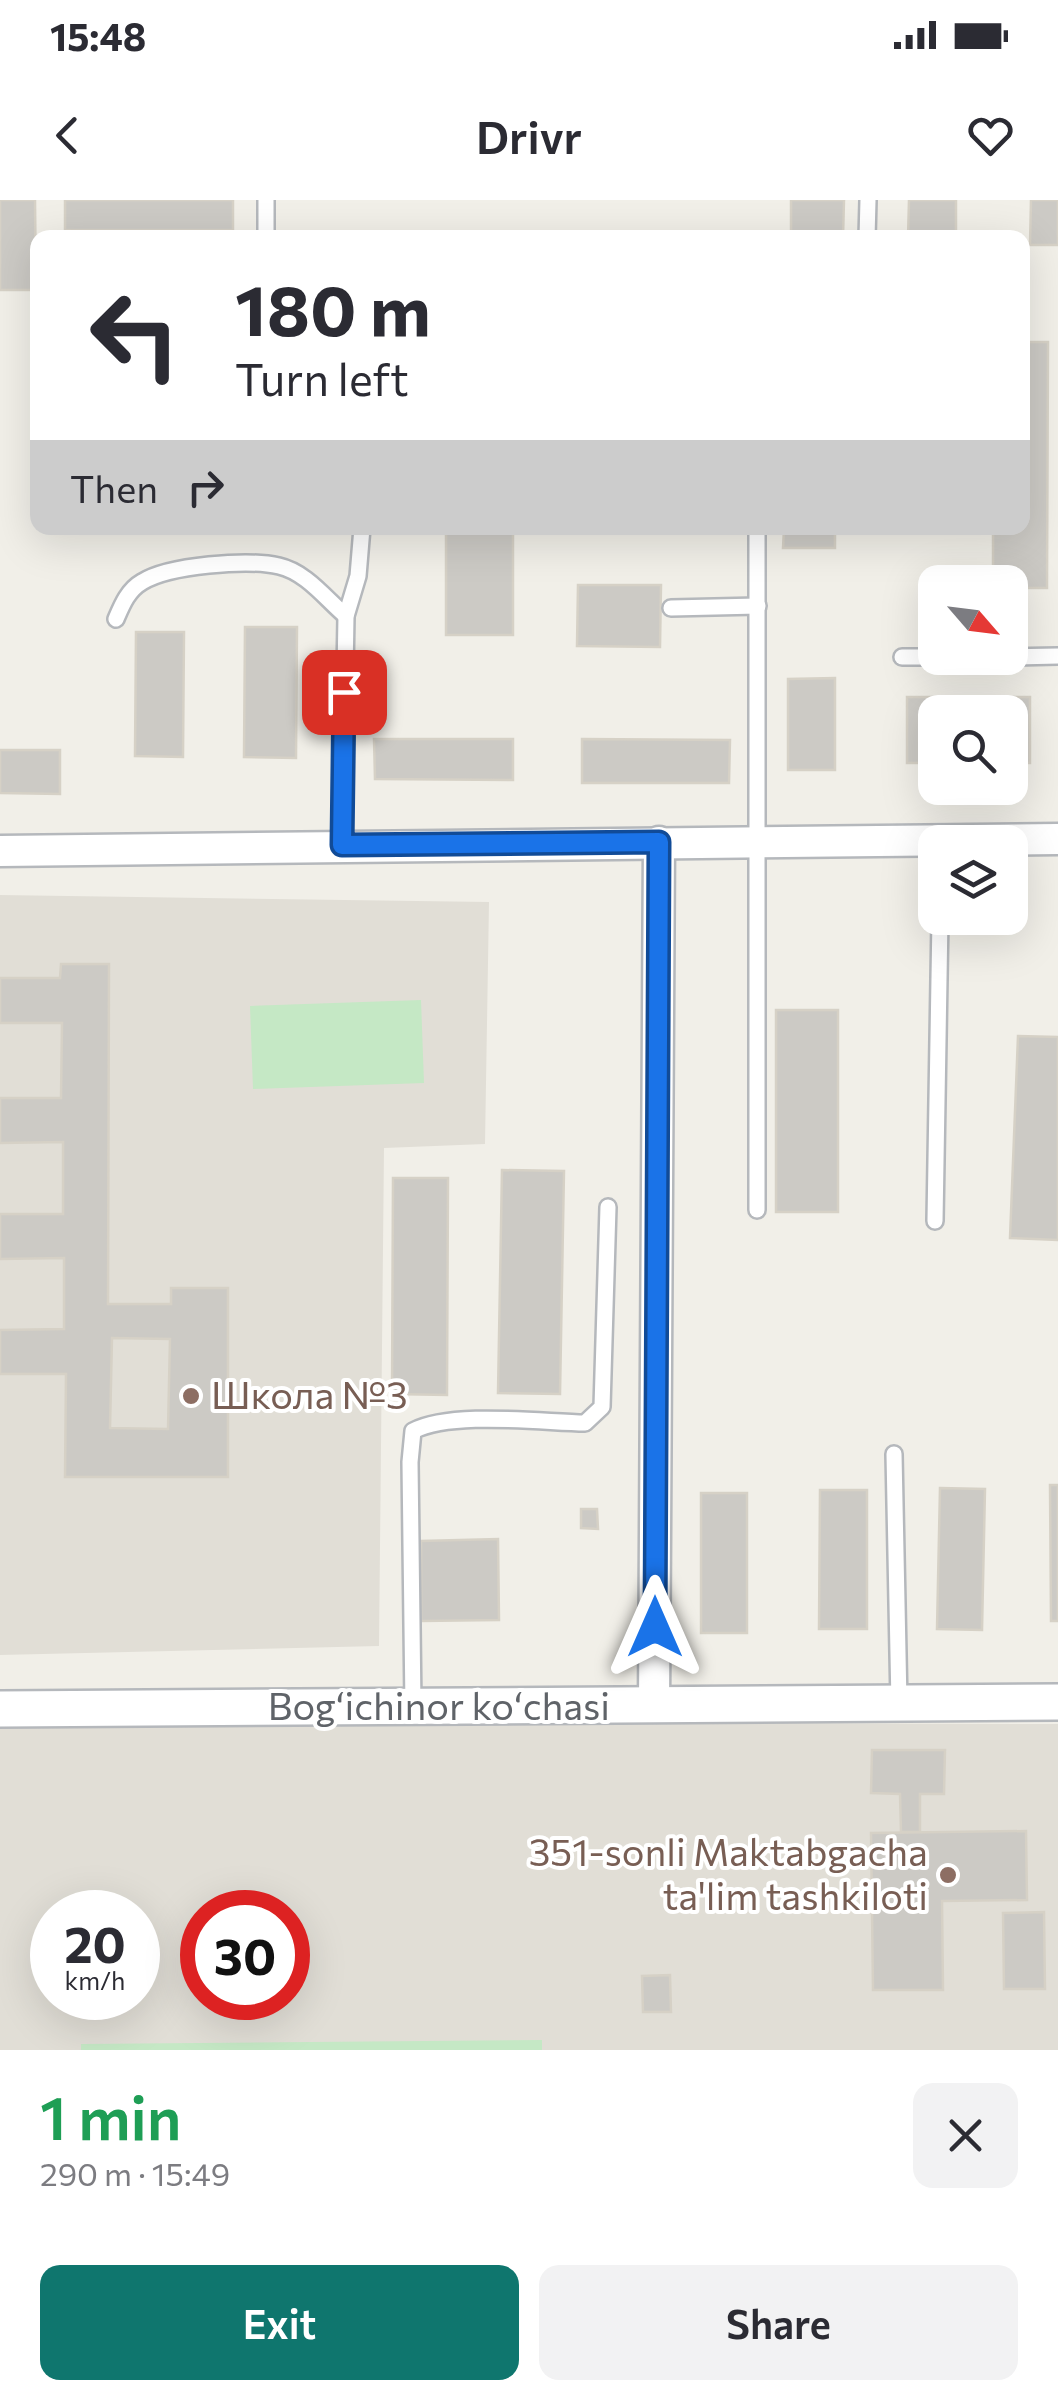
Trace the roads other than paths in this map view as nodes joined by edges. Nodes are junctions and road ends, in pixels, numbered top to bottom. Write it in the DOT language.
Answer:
graph roads {
  1 [pos="266,200"];
  2 [pos="868,200"];
  3 [pos="266,230"];
  4 [pos="867,230"];
  5 [pos="361,535"];
  6 [pos="758,535"];
  7 [pos="758,606"];
  8 [pos="672,608"];
  9 [pos="346,616"];
  10 [pos="116,619"];
  11 [pos="1058,656"];
  12 [pos="1028,657"];
  13 [pos="902,658"];
  14 [pos="918,658"];
  15 [pos="1058,839"];
  16 [pos="1028,840"];
  17 [pos="918,841"];
  18 [pos="659,842"];
  19 [pos="757,842"];
  20 [pos="342,845"];
  21 [pos="0,851"];
  22 [pos="940,935"];
  23 [pos="608,1207"];
  24 [pos="757,1210"];
  25 [pos="935,1221"];
  26 [pos="894,1454"];
  27 [pos="1058,1702"];
  28 [pos="898,1703"];
  29 [pos="654,1706"];
  30 [pos="413,1707"];
  31 [pos="0,1709"];
  1 -- 3 [label="lane"];
  2 -- 4 [label="lane"];
  5 -- 9 [label="lane"];
  6 -- 7 [label="lane"];
  7 -- 8 [label="lane"];
  7 -- 19 [label="lane"];
  9 -- 10 [label="lane"];
  9 -- 20 [label="lane"];
  11 -- 12 [label="lane"];
  13 -- 14 [label="lane"];
  15 -- 16 [label="street"];
  17 -- 19 [label="street"];
  18 -- 19 [label="street"];
  18 -- 20 [label="street"];
  18 -- 29 [label="street"];
  19 -- 24 [label="lane"];
  20 -- 21 [label="street"];
  22 -- 25 [label="lane"];
  23 -- 30 [label="lane"];
  26 -- 28 [label="lane"];
  27 -- 28 [label="street, Bogʻichinor koʻchasi"];
  28 -- 29 [label="street, Bogʻichinor koʻchasi"];
  29 -- 30 [label="street, Bogʻichinor koʻchasi"];
  30 -- 31 [label="street, Bogʻichinor koʻchasi"];
}
